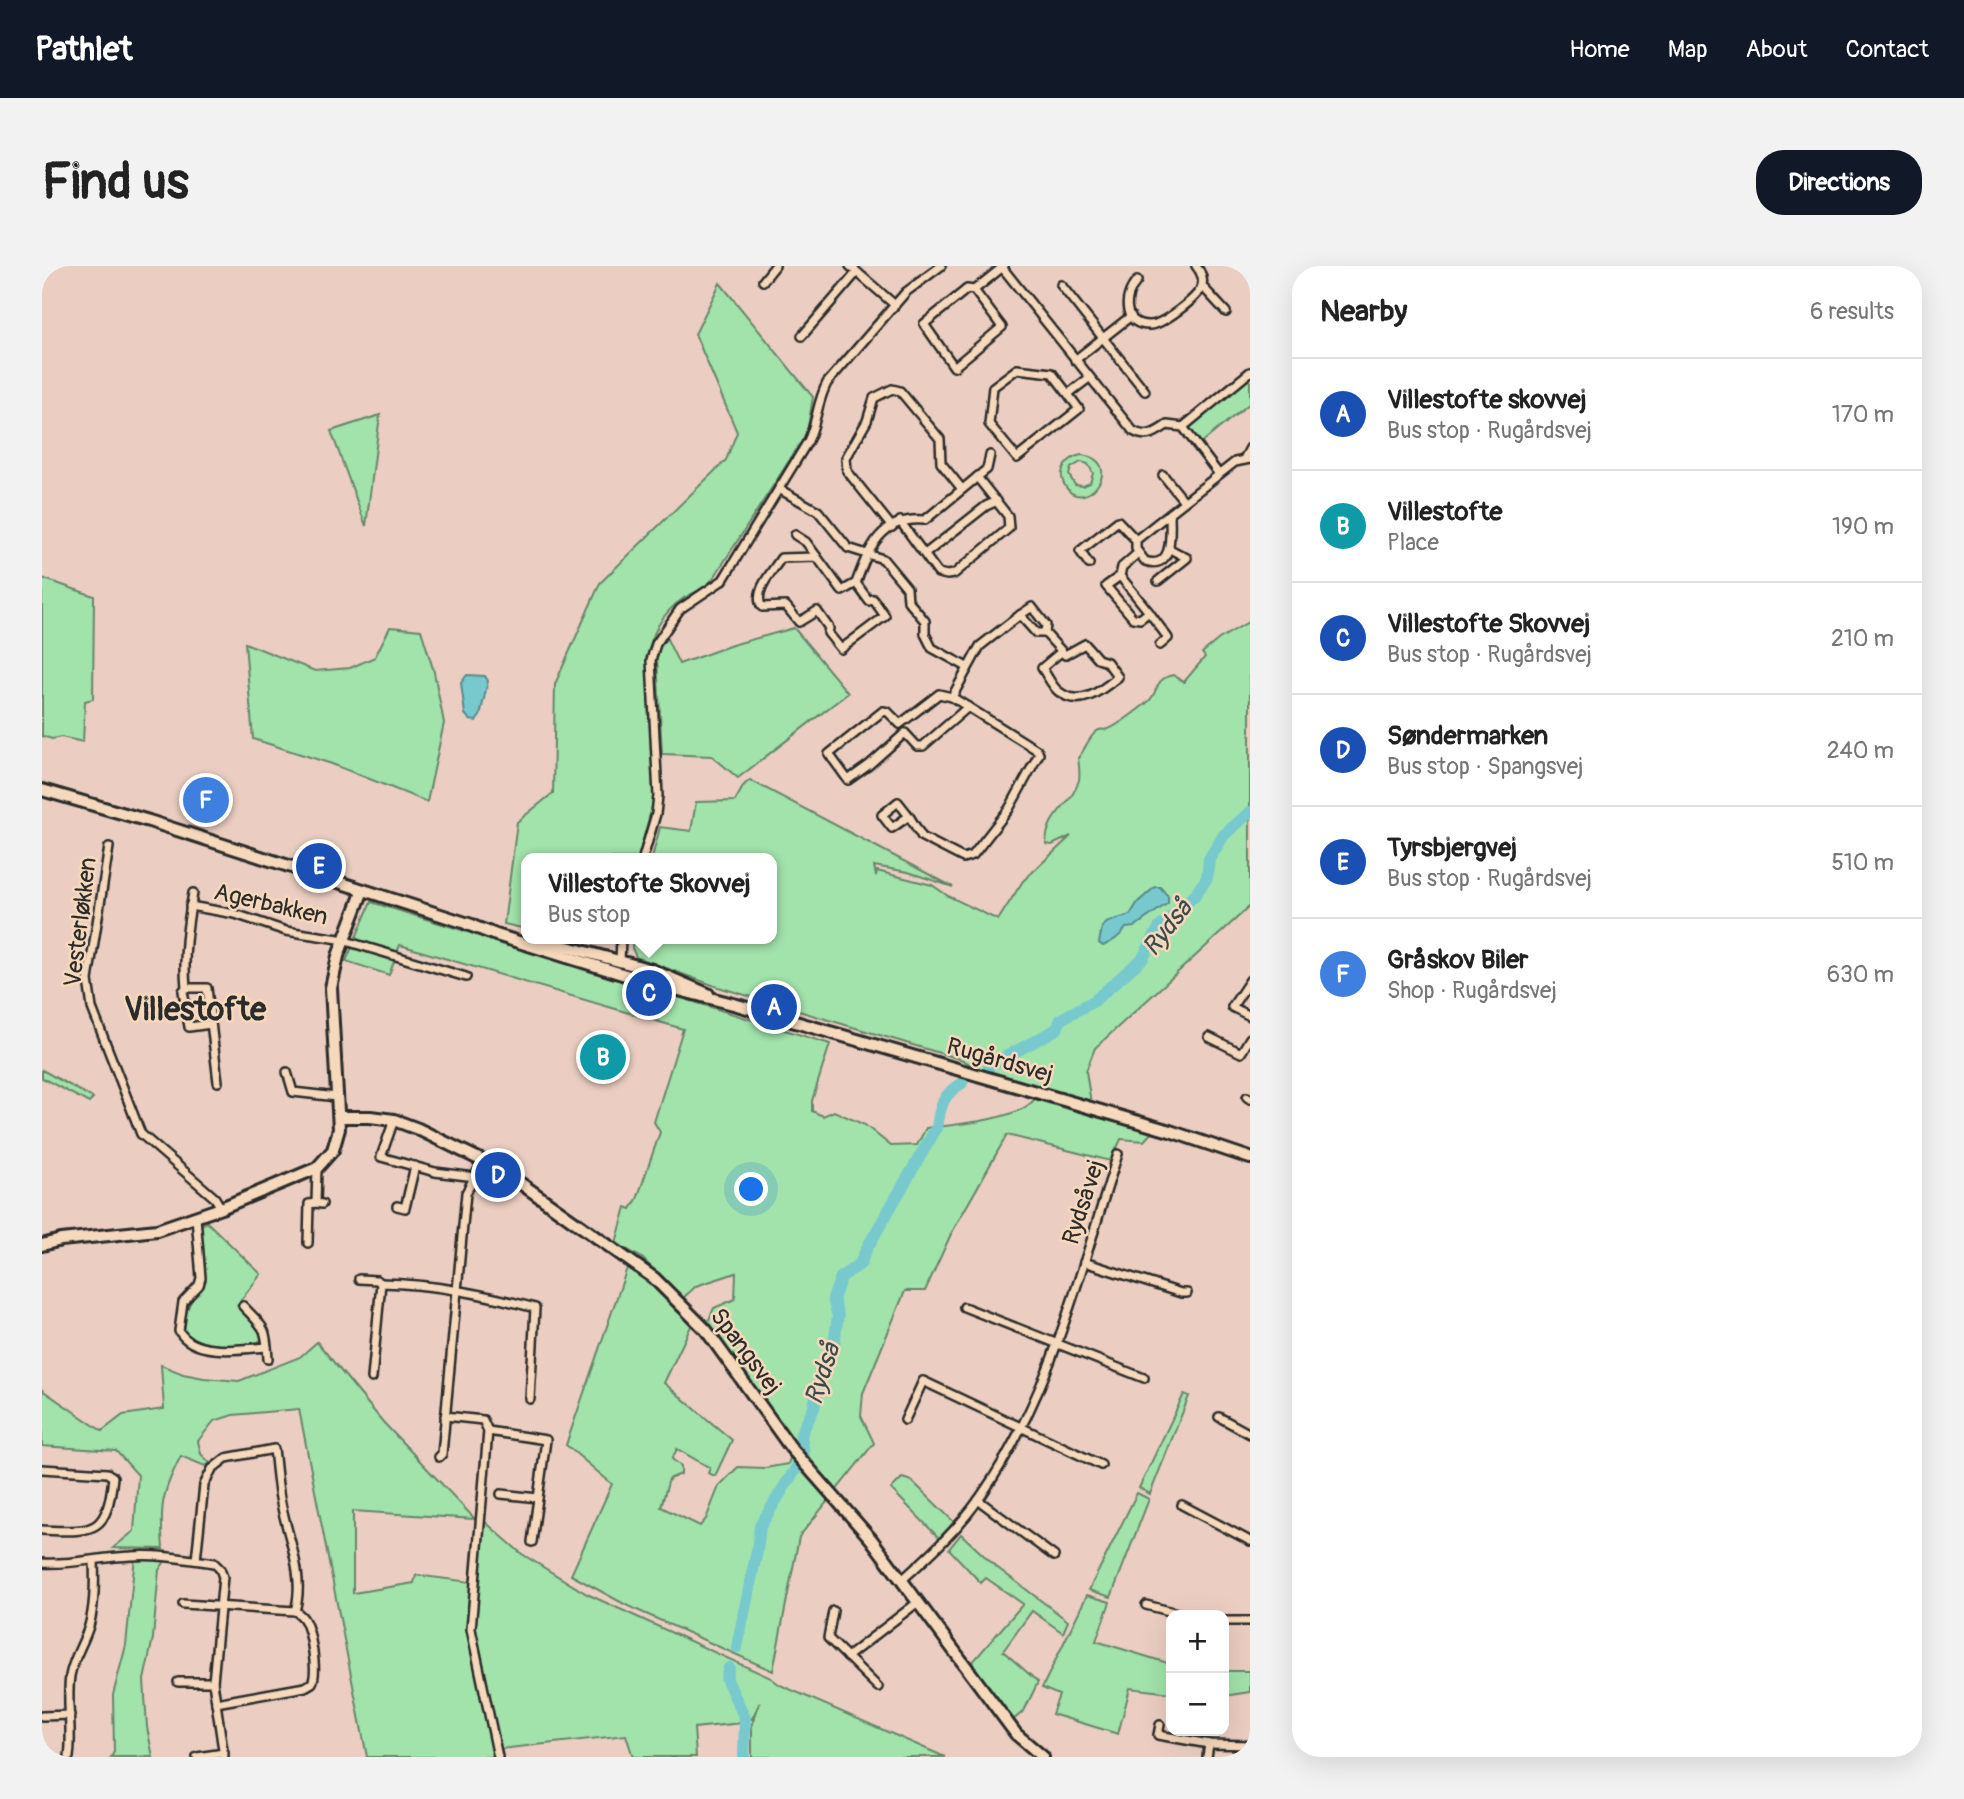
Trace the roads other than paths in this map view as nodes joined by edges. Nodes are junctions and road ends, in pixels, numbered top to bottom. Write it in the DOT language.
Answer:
graph roads {
  1 [pos="775,266"];
  2 [pos="941,266"];
  3 [pos="1196,266"];
  4 [pos="1002,267"];
  5 [pos="854,269"];
  6 [pos="763,281"];
  7 [pos="1137,281"];
  8 [pos="1061,285"];
  9 [pos="1202,286"];
  10 [pos="974,290"];
  11 [pos="895,305"];
  12 [pos="1226,312"];
  13 [pos="1131,316"];
  14 [pos="802,336"];
  15 [pos="1104,338"];
  16 [pos="1075,360"];
  17 [pos="1250,372"];
  18 [pos="1089,378"];
  19 [pos="1145,391"];
  20 [pos="1068,394"];
  21 [pos="1183,427"];
  22 [pos="1250,448"];
  23 [pos="990,455"];
  24 [pos="1247,459"];
  25 [pos="1218,473"];
  26 [pos="1163,475"];
  27 [pos="977,477"];
  28 [pos="779,488"];
  29 [pos="962,489"];
  30 [pos="997,501"];
  31 [pos="1184,501"];
  32 [pos="1170,513"];
  33 [pos="900,521"];
  34 [pos="892,527"];
  35 [pos="795,535"];
  36 [pos="1136,540"];
  37 [pos="1170,550"];
  38 [pos="866,554"];
  39 [pos="925,554"];
  40 [pos="1139,554"];
  41 [pos="817,557"];
  42 [pos="1088,564"];
  43 [pos="1120,576"];
  44 [pos="1158,581"];
  45 [pos="856,583"];
  46 [pos="1149,612"];
  47 [pos="1020,615"];
  48 [pos="1045,632"];
  49 [pos="1160,645"];
  50 [pos="1061,652"];
  51 [pos="967,667"];
  52 [pos="952,697"];
  53 [pos="968,707"];
  54 [pos="42,790"];
  55 [pos="909,816"];
  56 [pos="109,847"];
  57 [pos="644,853"];
  58 [pos="363,890"];
  59 [pos="192,893"];
  60 [pos="190,906"];
  61 [pos="467,924"];
  62 [pos="521,936"];
  63 [pos="344,941"];
  64 [pos="521,943"];
  65 [pos="523,944"];
  66 [pos="553,944"];
  67 [pos="619,944"];
  68 [pos="614,965"];
  69 [pos="466,977"];
  70 [pos="1250,980"];
  71 [pos="186,988"];
  72 [pos="1250,1016"];
  73 [pos="211,1024"];
  74 [pos="1209,1037"];
  75 [pos="1250,1038"];
  76 [pos="287,1072"];
  77 [pos="218,1082"];
  78 [pos="337,1097"];
  79 [pos="339,1117"];
  80 [pos="394,1120"];
  81 [pos="1118,1154"];
  82 [pos="1250,1158"];
  83 [pos="483,1161"];
  84 [pos="415,1166"];
  85 [pos="317,1168"];
  86 [pos="475,1177"];
  87 [pos="397,1206"];
  88 [pos="220,1208"];
  89 [pos="196,1217"];
  90 [pos="308,1243"];
  91 [pos="42,1245"];
  92 [pos="1084,1262"];
  93 [pos="359,1279"];
  94 [pos="381,1283"];
  95 [pos="457,1289"];
  96 [pos="1187,1293"];
  97 [pos="243,1306"];
  98 [pos="964,1307"];
  99 [pos="1057,1343"];
  100 [pos="267,1347"];
  101 [pos="268,1359"];
  102 [pos="372,1378"];
  103 [pos="1144,1378"];
  104 [pos="530,1399"];
  105 [pos="445,1416"];
  106 [pos="1219,1417"];
  107 [pos="905,1420"];
  108 [pos="1021,1427"];
  109 [pos="488,1431"];
  110 [pos="1250,1434"];
  111 [pos="439,1457"];
  112 [pos="1101,1465"];
  113 [pos="42,1469"];
  114 [pos="501,1494"];
  115 [pos="538,1498"];
  116 [pos="978,1500"];
  117 [pos="1182,1504"];
  118 [pos="42,1530"];
  119 [pos="1250,1541"];
  120 [pos="532,1542"];
  121 [pos="1054,1556"];
  122 [pos="196,1560"];
  123 [pos="94,1561"];
  124 [pos="42,1563"];
  125 [pos="902,1580"];
  126 [pos="918,1602"];
  127 [pos="183,1604"];
  128 [pos="1146,1605"];
  129 [pos="221,1607"];
  130 [pos="1166,1610"];
  131 [pos="295,1611"];
  132 [pos="833,1611"];
  133 [pos="1229,1620"];
  134 [pos="1250,1621"];
  135 [pos="847,1657"];
  136 [pos="178,1682"];
  137 [pos="213,1682"];
  138 [pos="878,1687"];
  139 [pos="216,1703"];
  140 [pos="42,1716"];
  141 [pos="70,1716"];
  142 [pos="1160,1726"];
  143 [pos="1209,1744"];
  144 [pos="1250,1745"];
  145 [pos="224,1755"];
  146 [pos="69,1757"];
  147 [pos="197,1757"];
  148 [pos="498,1757"];
  149 [pos="1043,1757"];
  150 [pos="1207,1757"];
  1 -- 6 [label="street"];
  2 -- 11 [label="street"];
  3 -- 9 [label="street"];
  4 -- 10 [label="street"];
  4 -- 16 [label="street"];
  5 -- 11 [label="street"];
  5 -- 14 [label="street"];
  7 -- 13 [label="street"];
  8 -- 15 [label="street"];
  9 -- 12 [label="street"];
  9 -- 13 [label="street"];
  10 -- 10 [label="street"];
  11 -- 28 [label="street"];
  13 -- 15 [label="street"];
  15 -- 16 [label="street"];
  15 -- 19 [label="street"];
  16 -- 18 [label="street"];
  17 -- 21 [label="street"];
  18 -- 20 [label="street"];
  18 -- 21 [label="street"];
  20 -- 20 [label="street"];
  21 -- 25 [label="street"];
  22 -- 24 [label="street"];
  23 -- 27 [label="street"];
  24 -- 25 [label="street"];
  25 -- 31 [label="street"];
  26 -- 31 [label="street"];
  27 -- 29 [label="street"];
  27 -- 30 [label="street"];
  28 -- 38 [label="street"];
  28 -- 57 [label="street"];
  29 -- 33 [label="street"];
  29 -- 34 [label="street"];
  30 -- 39 [label="street"];
  30 -- 39 [label="street"];
  31 -- 32 [label="street"];
  32 -- 36 [label="street"];
  32 -- 37 [label="street"];
  33 -- 34 [label="street"];
  33 -- 39 [label="street"];
  34 -- 38 [label="street"];
  35 -- 41 [label="street"];
  36 -- 40 [label="street"];
  36 -- 42 [label="street"];
  37 -- 40 [label="street"];
  37 -- 44 [label="street"];
  38 -- 45 [label="street"];
  38 -- 51 [label="street"];
  40 -- 43 [label="street"];
  41 -- 45 [label="street"];
  41 -- 45 [label="street"];
  43 -- 46 [label="street"];
  43 -- 46 [label="street"];
  46 -- 49 [label="street"];
  47 -- 48 [label="street"];
  47 -- 48 [label="street"];
  47 -- 51 [label="street"];
  48 -- 50 [label="street"];
  50 -- 50 [label="street"];
  51 -- 52 [label="street"];
  52 -- 53 [label="street"];
  52 -- 53 [label="street"];
  53 -- 55 [label="street"];
  54 -- 58 [label="street"];
  56 -- 88 [label="street, Vesterløkken"];
  58 -- 61 [label="street"];
  58 -- 63 [label="street"];
  59 -- 60 [label="street, Agerbakken"];
  60 -- 63 [label="street, Agerbakken"];
  60 -- 71 [label="street, Agerbakken"];
  61 -- 62 [label="street"];
  61 -- 64 [label="street"];
  63 -- 69 [label="street, Agerbakken"];
  63 -- 78 [label="street"];
  65 -- 68 [label="street"];
  66 -- 68 [label="street, Rugårdsvej"];
  67 -- 68 [label="street"];
  68 -- 82 [label="street, Rugårdsvej"];
  70 -- 72 [label="street"];
  71 -- 73 [label="street"];
  71 -- 73 [label="street, Agerbakken"];
  73 -- 77 [label="street"];
  74 -- 75 [label="street"];
  76 -- 78 [label="street"];
  78 -- 79 [label="street"];
  79 -- 80 [label="street, Spangsvej"];
  79 -- 85 [label="street"];
  80 -- 83 [label="street, Spangsvej"];
  80 -- 84 [label="street"];
  81 -- 92 [label="street, Rydsåvej"];
  83 -- 86 [label="street"];
  83 -- 125 [label="street, Spangsvej"];
  84 -- 86 [label="street"];
  84 -- 87 [label="street"];
  85 -- 88 [label="street"];
  85 -- 90 [label="street"];
  86 -- 95 [label="street"];
  88 -- 89 [label="street"];
  89 -- 91 [label="street"];
  89 -- 100 [label="street"];
  92 -- 96 [label="street, Rydsåvej"];
  92 -- 99 [label="street, Rydsåvej"];
  93 -- 94 [label="street"];
  94 -- 95 [label="street"];
  94 -- 102 [label="street"];
  95 -- 104 [label="street"];
  95 -- 105 [label="street"];
  97 -- 100 [label="street"];
  98 -- 99 [label="street"];
  99 -- 103 [label="street"];
  99 -- 108 [label="street, Rydsåvej"];
  100 -- 101 [label="street"];
  105 -- 109 [label="street"];
  105 -- 111 [label="street"];
  106 -- 110 [label="street"];
  107 -- 108 [label="street"];
  108 -- 112 [label="street"];
  108 -- 116 [label="street, Rydsåvej"];
  109 -- 115 [label="street"];
  109 -- 148 [label="street"];
  113 -- 118 [label="street"];
  114 -- 115 [label="street"];
  115 -- 120 [label="street"];
  116 -- 121 [label="street"];
  116 -- 125 [label="street, Rydsåvej"];
  117 -- 119 [label="street"];
  122 -- 123 [label="street"];
  122 -- 129 [label="street"];
  122 -- 131 [label="street"];
  123 -- 124 [label="street"];
  123 -- 141 [label="street"];
  125 -- 126 [label="street, Spangsvej"];
  126 -- 135 [label="street"];
  126 -- 149 [label="street, Spangsvej"];
  127 -- 129 [label="street"];
  128 -- 130 [label="street"];
  129 -- 131 [label="street"];
  129 -- 137 [label="street"];
  131 -- 139 [label="street"];
  132 -- 135 [label="street"];
  133 -- 134 [label="street"];
  135 -- 138 [label="street"];
  136 -- 137 [label="street"];
  137 -- 139 [label="street"];
  139 -- 145 [label="street"];
  140 -- 141 [label="street"];
  141 -- 146 [label="street"];
  142 -- 143 [label="street"];
  143 -- 144 [label="street"];
  143 -- 150 [label="street"];
  145 -- 147 [label="street"];
}
